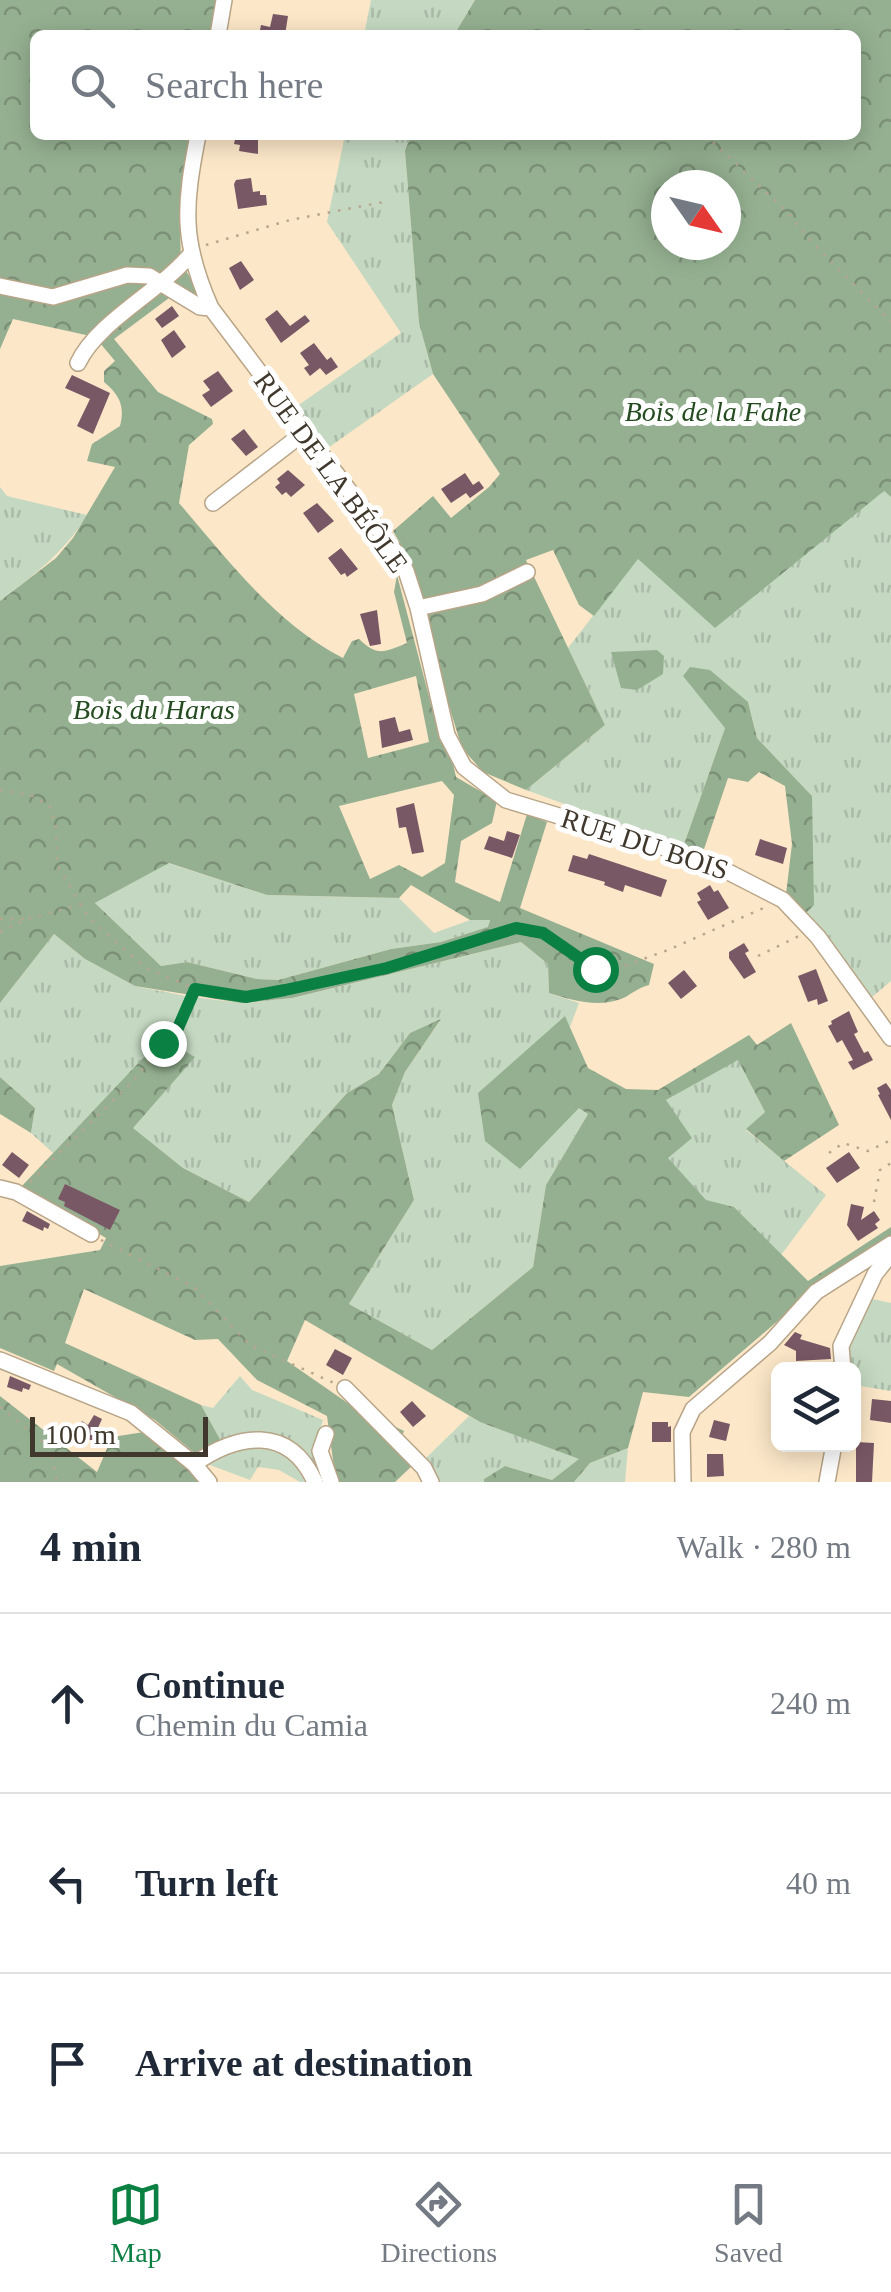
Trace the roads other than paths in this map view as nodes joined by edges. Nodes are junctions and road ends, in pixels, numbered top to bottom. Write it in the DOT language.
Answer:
graph roads {
  1 [pos="224,0"];
  2 [pos="219,30"];
  3 [pos="197,140"];
  4 [pos="190,253"];
  5 [pos="162,284"];
  6 [pos="0,286"];
  7 [pos="211,308"];
  8 [pos="78,363"];
  9 [pos="306,431"];
  10 [pos="213,503"];
  11 [pos="527,572"];
  12 [pos="418,608"];
  13 [pos="506,800"];
  14 [pos="891,1038"];
  15 [pos="0,1188"];
  16 [pos="91,1234"];
  17 [pos="891,1244"];
  18 [pos="891,1254"];
  19 [pos="0,1360"];
  20 [pos="842,1362"];
  21 [pos="345,1388"];
  22 [pos="326,1434"];
  23 [pos="833,1452"];
  24 [pos="194,1464"];
  25 [pos="209,1482"];
  26 [pos="315,1482"];
  27 [pos="331,1482"];
  28 [pos="431,1482"];
  29 [pos="683,1482"];
  30 [pos="827,1482"];
  1 -- 2 [label="street"];
  3 -- 4 [label="street, RUE DE LA BÉÔLE"];
  4 -- 5 [label="street"];
  4 -- 7 [label="street, RUE DE LA BÉÔLE"];
  5 -- 6 [label="street"];
  5 -- 7 [label="street"];
  5 -- 8 [label="street"];
  7 -- 9 [label="street, RUE DE LA BÉÔLE"];
  9 -- 10 [label="street"];
  9 -- 12 [label="street, RUE DE LA BÉÔLE"];
  11 -- 12 [label="street"];
  12 -- 13 [label="street, RUE DE LA BÉÔLE"];
  13 -- 14 [label="street, RUE DU BOIS"];
  15 -- 16 [label="street"];
  17 -- 29 [label="street"];
  18 -- 20 [label="street"];
  19 -- 24 [label="street"];
  21 -- 28 [label="street"];
  22 -- 27 [label="street"];
  23 -- 30 [label="street"];
  24 -- 25 [label="street"];
  24 -- 26 [label="street"];
}
